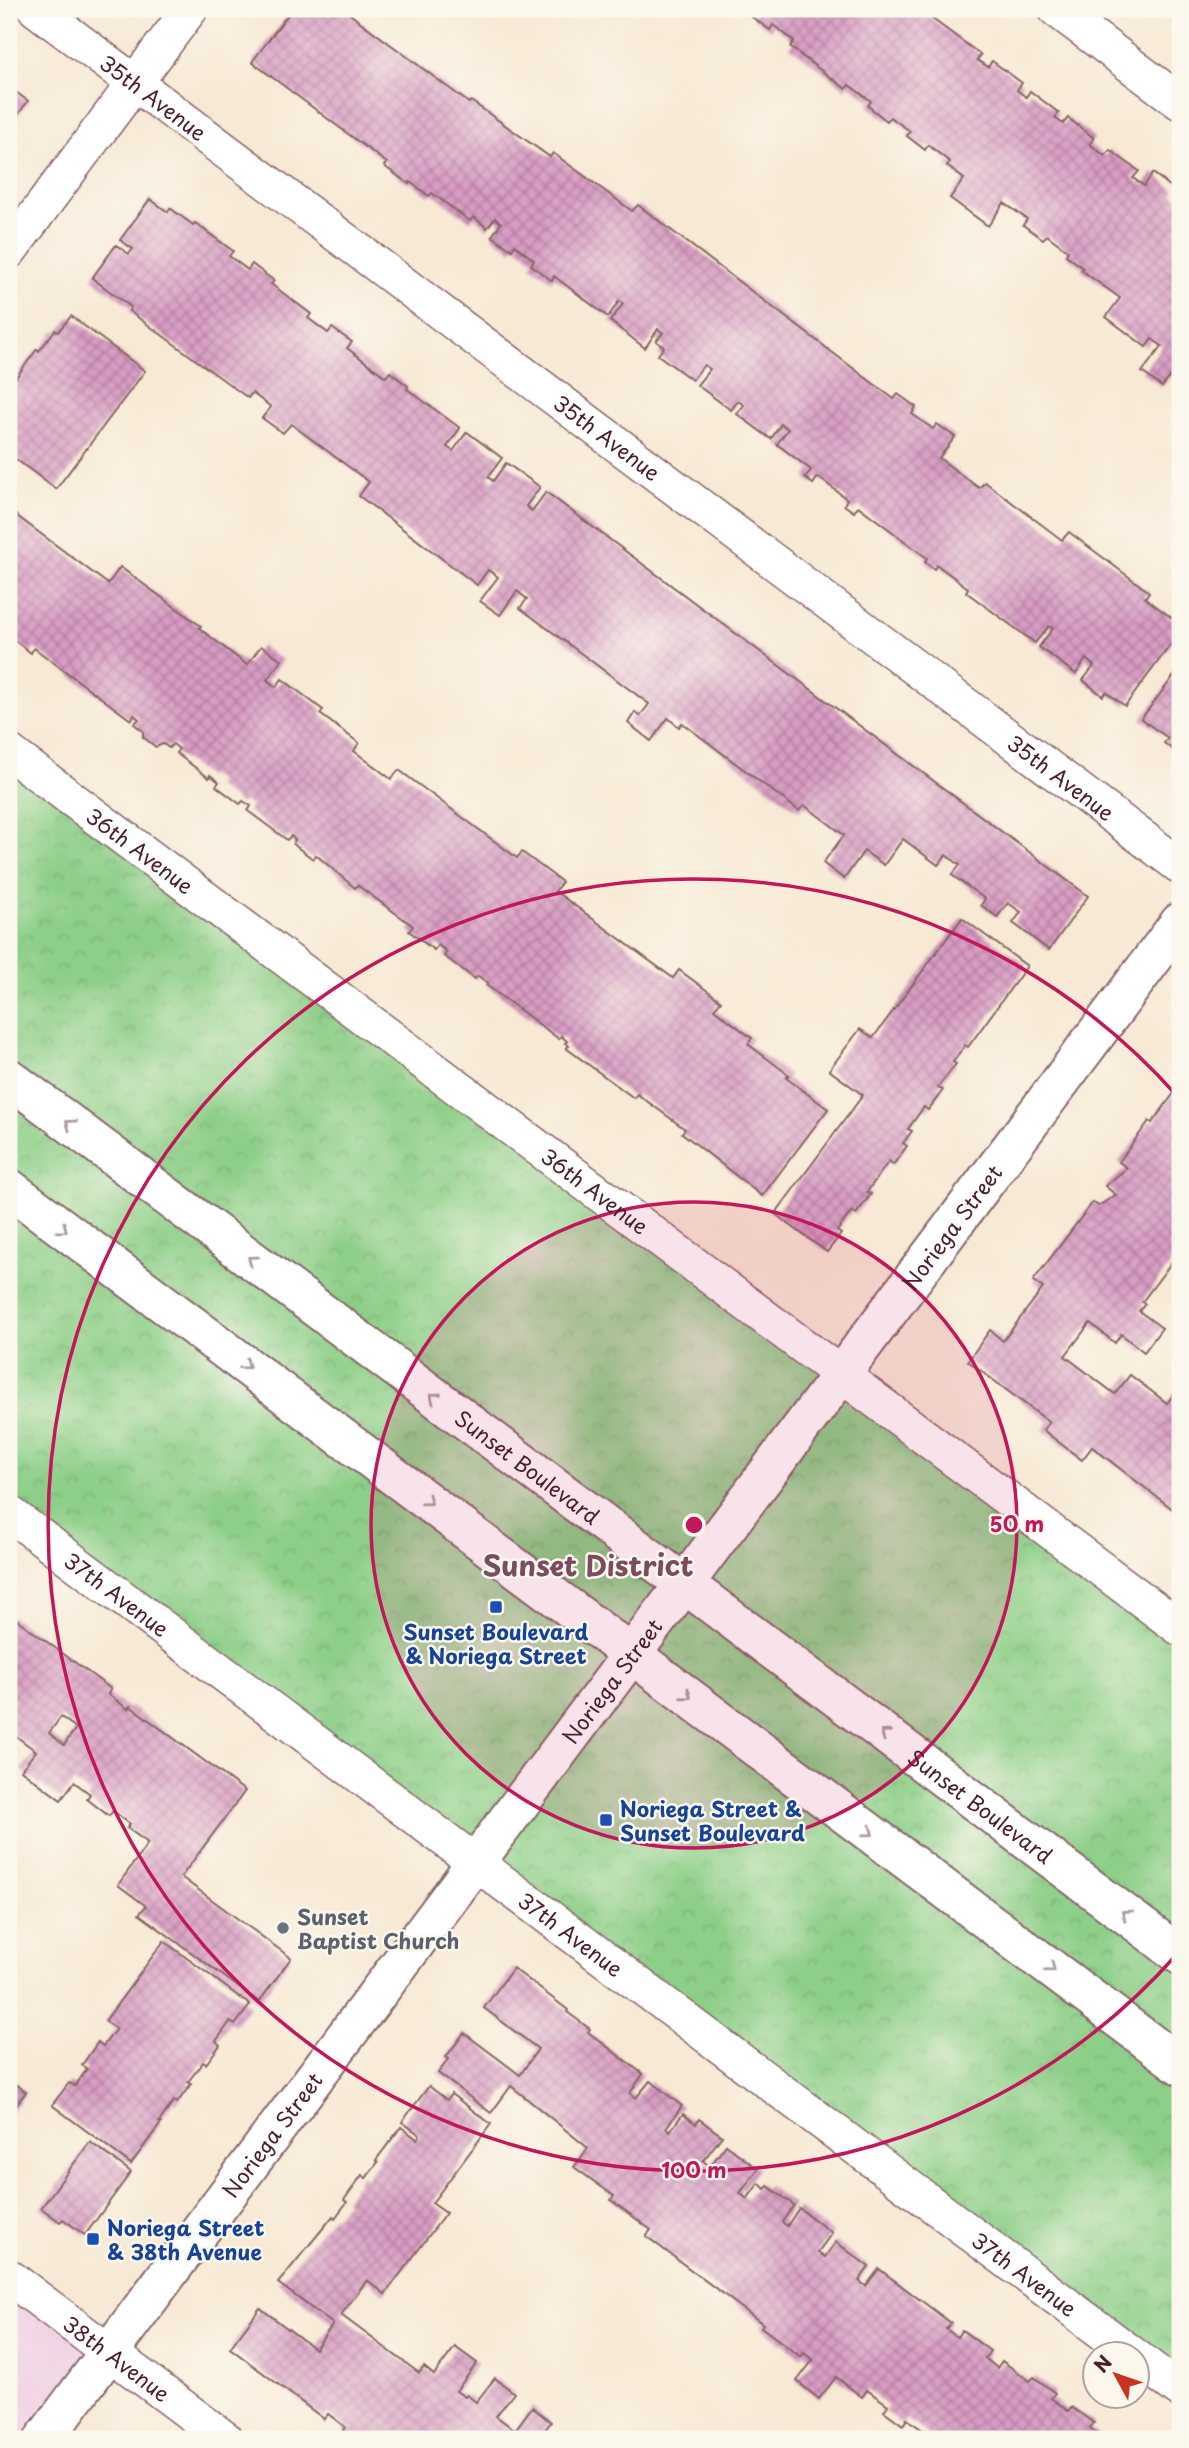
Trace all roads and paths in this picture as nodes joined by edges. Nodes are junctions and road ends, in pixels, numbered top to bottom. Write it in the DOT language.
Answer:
graph roads {
  1 [pos="36,9"];
  2 [pos="190,9"];
  3 [pos="1056,9"];
  4 [pos="135,83"];
  5 [pos="1180,102"];
  6 [pos="9,251"];
  7 [pos="9,752"];
  8 [pos="1180,866"];
  9 [pos="1180,922"];
  10 [pos="9,1078"];
  11 [pos="9,1188"];
  12 [pos="842,1375"];
  13 [pos="9,1513"];
  14 [pos="685,1584"];
  15 [pos="1180,1628"];
  16 [pos="633,1654"];
  17 [pos="476,1863"];
  18 [pos="1180,1955"];
  19 [pos="1180,2064"];
  20 [pos="9,2277"];
  21 [pos="1113,2340"];
  22 [pos="109,2353"];
  23 [pos="1150,2368"];
  24 [pos="1180,2390"];
  25 [pos="44,2439"];
  26 [pos="225,2439"];
  1 -- 4 [label="street, 35th Avenue"];
  2 -- 4 [label="street"];
  3 -- 5 [label="street"];
  4 -- 6 [label="street"];
  4 -- 8 [label="street, 35th Avenue"];
  7 -- 12 [label="street, 36th Avenue"];
  9 -- 12 [label="main road, Noriega Street"];
  14 -- 10 [label="main road, Sunset Boulevard, one-way"];
  11 -- 16 [label="main road, one-way"];
  12 -- 14 [label="main road, Noriega Street"];
  12 -- 15 [label="street, 36th Avenue"];
  13 -- 17 [label="street, 37th Avenue"];
  14 -- 16 [label="main road, Noriega Street"];
  18 -- 14 [label="main road, Sunset Boulevard, one-way"];
  16 -- 17 [label="main road, Noriega Street"];
  16 -- 19 [label="main road, one-way"];
  17 -- 21 [label="street, 37th Avenue"];
  17 -- 22 [label="main road, Noriega Street"];
  20 -- 22 [label="street, 38th Avenue"];
  22 -- 25 [label="main road, Noriega Street"];
  22 -- 26 [label="street, 38th Avenue"];
  23 -- 24 [label="street"];
}
